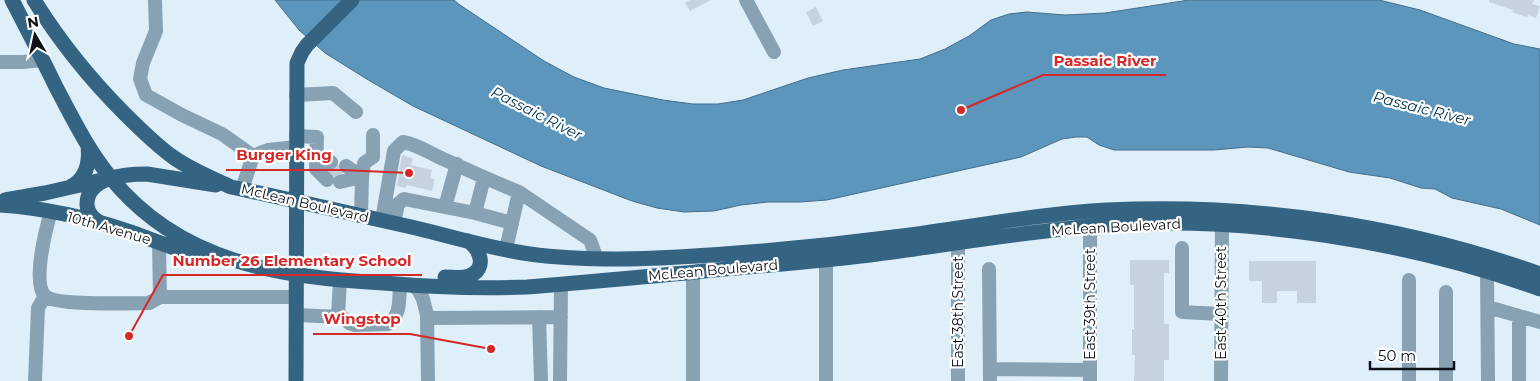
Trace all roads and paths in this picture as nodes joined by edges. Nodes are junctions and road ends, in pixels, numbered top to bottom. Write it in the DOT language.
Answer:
graph roads {
  1 [pos="34,0"];
  2 [pos="155,0"];
  3 [pos="352,0"];
  4 [pos="746,0"];
  5 [pos="11,1"];
  6 [pos="774,52"];
  7 [pos="42,60"];
  8 [pos="0,62"];
  9 [pos="296,95"];
  10 [pos="356,112"];
  11 [pos="373,135"];
  12 [pos="296,142"];
  13 [pos="88,146"];
  14 [pos="253,156"];
  15 [pos="457,164"];
  16 [pos="296,172"];
  17 [pos="333,172"];
  18 [pos="362,176"];
  19 [pos="111,178"];
  20 [pos="484,178"];
  21 [pos="70,188"];
  22 [pos="237,188"];
  23 [pos="519,192"];
  24 [pos="0,200"];
  25 [pos="296,200"];
  26 [pos="0,205"];
  27 [pos="446,207"];
  28 [pos="51,212"];
  29 [pos="475,213"];
  30 [pos="361,216"];
  31 [pos="388,222"];
  32 [pos="512,223"];
  33 [pos="107,225"];
  34 [pos="1090,226"];
  35 [pos="1222,226"];
  36 [pos="468,241"];
  37 [pos="159,242"];
  38 [pos="958,243"];
  39 [pos="1182,248"];
  40 [pos="506,249"];
  41 [pos="598,259"];
  42 [pos="826,260"];
  43 [pos="246,264"];
  44 [pos="989,269"];
  45 [pos="693,272"];
  46 [pos="1488,272"];
  47 [pos="1540,274"];
  48 [pos="296,275"];
  49 [pos="340,280"];
  50 [pos="1409,280"];
  51 [pos="561,284"];
  52 [pos="407,285"];
  53 [pos="1540,289"];
  54 [pos="1446,292"];
  55 [pos="45,296"];
  56 [pos="160,296"];
  57 [pos="296,296"];
  58 [pos="1488,307"];
  59 [pos="1221,314"];
  60 [pos="296,315"];
  61 [pos="338,316"];
  62 [pos="1519,316"];
  63 [pos="539,317"];
  64 [pos="561,317"];
  65 [pos="427,318"];
  66 [pos="1540,322"];
  67 [pos="990,375"];
  68 [pos="1090,376"];
  69 [pos="34,381"];
  70 [pos="296,381"];
  71 [pos="428,381"];
  72 [pos="541,381"];
  73 [pos="560,381"];
  74 [pos="693,381"];
  75 [pos="826,381"];
  76 [pos="958,381"];
  77 [pos="1221,381"];
  78 [pos="1409,381"];
  79 [pos="1446,381"];
  80 [pos="1488,381"];
  81 [pos="1519,381"];
  1 -- 22 [label="main road, McLean Boulevard"];
  2 -- 14 [label="street"];
  3 -- 9 [label="main road"];
  4 -- 6 [label="street"];
  5 -- 7 [label="main road, McLean Boulevard"];
  7 -- 8 [label="street"];
  7 -- 13 [label="main road, McLean Boulevard"];
  9 -- 10 [label="street"];
  9 -- 12 [label="main road"];
  11 -- 18 [label="street"];
  12 -- 14 [label="street"];
  12 -- 16 [label="main road"];
  12 -- 17 [label="street"];
  13 -- 19 [label="main road, McLean Boulevard"];
  13 -- 21 [label="main road"];
  14 -- 22 [label="street"];
  15 -- 20 [label="street"];
  15 -- 27 [label="street"];
  15 -- 31 [label="street"];
  16 -- 17 [label="street"];
  16 -- 25 [label="main road"];
  17 -- 18 [label="street"];
  18 -- 30 [label="street"];
  19 -- 21 [label="main road, 10th Avenue"];
  19 -- 22 [label="main road, 10th Avenue"];
  19 -- 33 [label="main road"];
  19 -- 43 [label="main road, McLean Boulevard"];
  20 -- 23 [label="street"];
  20 -- 29 [label="street"];
  21 -- 24 [label="main road, 10th Avenue"];
  22 -- 25 [label="main road, McLean Boulevard"];
  23 -- 32 [label="street"];
  23 -- 41 [label="street"];
  25 -- 30 [label="main road, McLean Boulevard"];
  25 -- 48 [label="main road"];
  26 -- 28 [label="main road, 10th Avenue"];
  27 -- 29 [label="street"];
  27 -- 31 [label="street"];
  28 -- 33 [label="main road, 10th Avenue"];
  28 -- 55 [label="street"];
  29 -- 32 [label="street"];
  30 -- 31 [label="main road, McLean Boulevard"];
  31 -- 36 [label="main road, McLean Boulevard"];
  32 -- 40 [label="street"];
  33 -- 37 [label="main road, 10th Avenue"];
  34 -- 35 [label="main road, McLean Boulevard"];
  34 -- 38 [label="main road, McLean Boulevard"];
  34 -- 68 [label="street, East 39th Street"];
  35 -- 46 [label="main road, McLean Boulevard"];
  35 -- 59 [label="street, East 40th Street"];
  36 -- 40 [label="main road, McLean Boulevard"];
  36 -- 48 [label="main road"];
  37 -- 43 [label="main road, 10th Avenue"];
  37 -- 56 [label="street"];
  38 -- 42 [label="main road, McLean Boulevard"];
  38 -- 76 [label="street, East 38th Street"];
  39 -- 59 [label="street"];
  40 -- 41 [label="main road, McLean Boulevard"];
  41 -- 47 [label="main road, McLean Boulevard"];
  42 -- 45 [label="main road, McLean Boulevard"];
  42 -- 75 [label="street"];
  43 -- 48 [label="main road, McLean Boulevard"];
  44 -- 67 [label="street"];
  45 -- 51 [label="main road, McLean Boulevard"];
  45 -- 74 [label="street"];
  46 -- 53 [label="main road, McLean Boulevard"];
  46 -- 58 [label="street"];
  48 -- 49 [label="main road, McLean Boulevard"];
  48 -- 57 [label="main road"];
  49 -- 52 [label="main road, McLean Boulevard"];
  49 -- 61 [label="street"];
  50 -- 78 [label="street"];
  51 -- 52 [label="main road, McLean Boulevard"];
  51 -- 64 [label="street"];
  52 -- 61 [label="street"];
  52 -- 65 [label="street"];
  54 -- 79 [label="street"];
  55 -- 56 [label="street"];
  55 -- 69 [label="street"];
  56 -- 57 [label="street"];
  57 -- 60 [label="main road"];
  58 -- 62 [label="street"];
  58 -- 80 [label="street"];
  59 -- 77 [label="street, East 40th Street"];
  60 -- 61 [label="street"];
  60 -- 70 [label="main road"];
  62 -- 66 [label="street"];
  62 -- 81 [label="street"];
  63 -- 64 [label="street"];
  63 -- 65 [label="street"];
  63 -- 72 [label="street"];
  64 -- 73 [label="street"];
  65 -- 71 [label="street"];
  67 -- 68 [label="street"];
}
